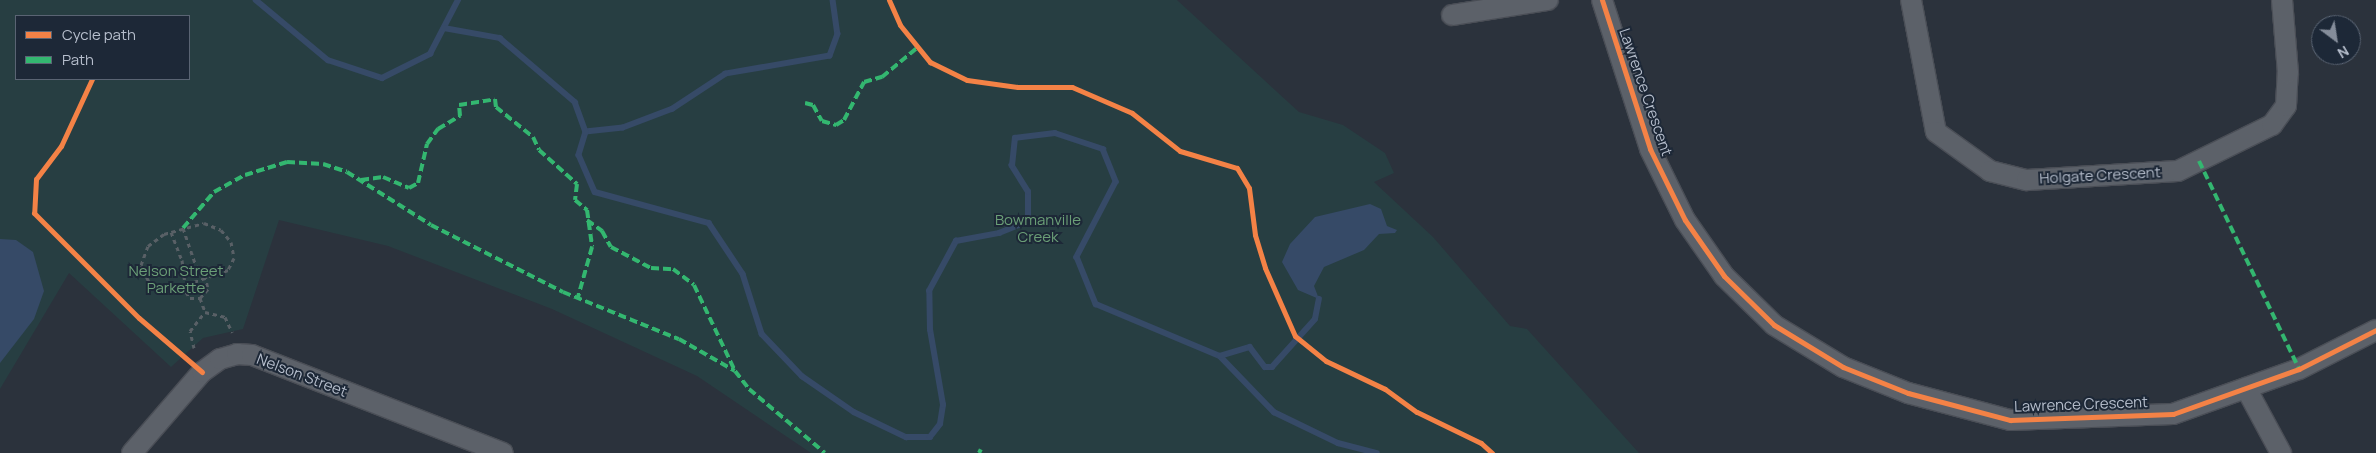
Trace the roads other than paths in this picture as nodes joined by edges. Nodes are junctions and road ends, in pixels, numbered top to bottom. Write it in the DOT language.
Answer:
graph roads {
  1 [pos="1548,0"];
  2 [pos="1602,0"];
  3 [pos="1911,0"];
  4 [pos="2282,0"];
  5 [pos="1452,15"];
  6 [pos="2376,330"];
  7 [pos="2246,388"];
  8 [pos="132,453"];
  9 [pos="503,453"];
  10 [pos="2281,453"];
  1 -- 5 [label="street"];
  2 -- 7 [label="street, Lawrence Crescent"];
  3 -- 4 [label="street, Holgate Crescent"];
  6 -- 7 [label="street, Lawrence Crescent"];
  7 -- 10 [label="street"];
  8 -- 9 [label="street, Nelson Street"];
}
